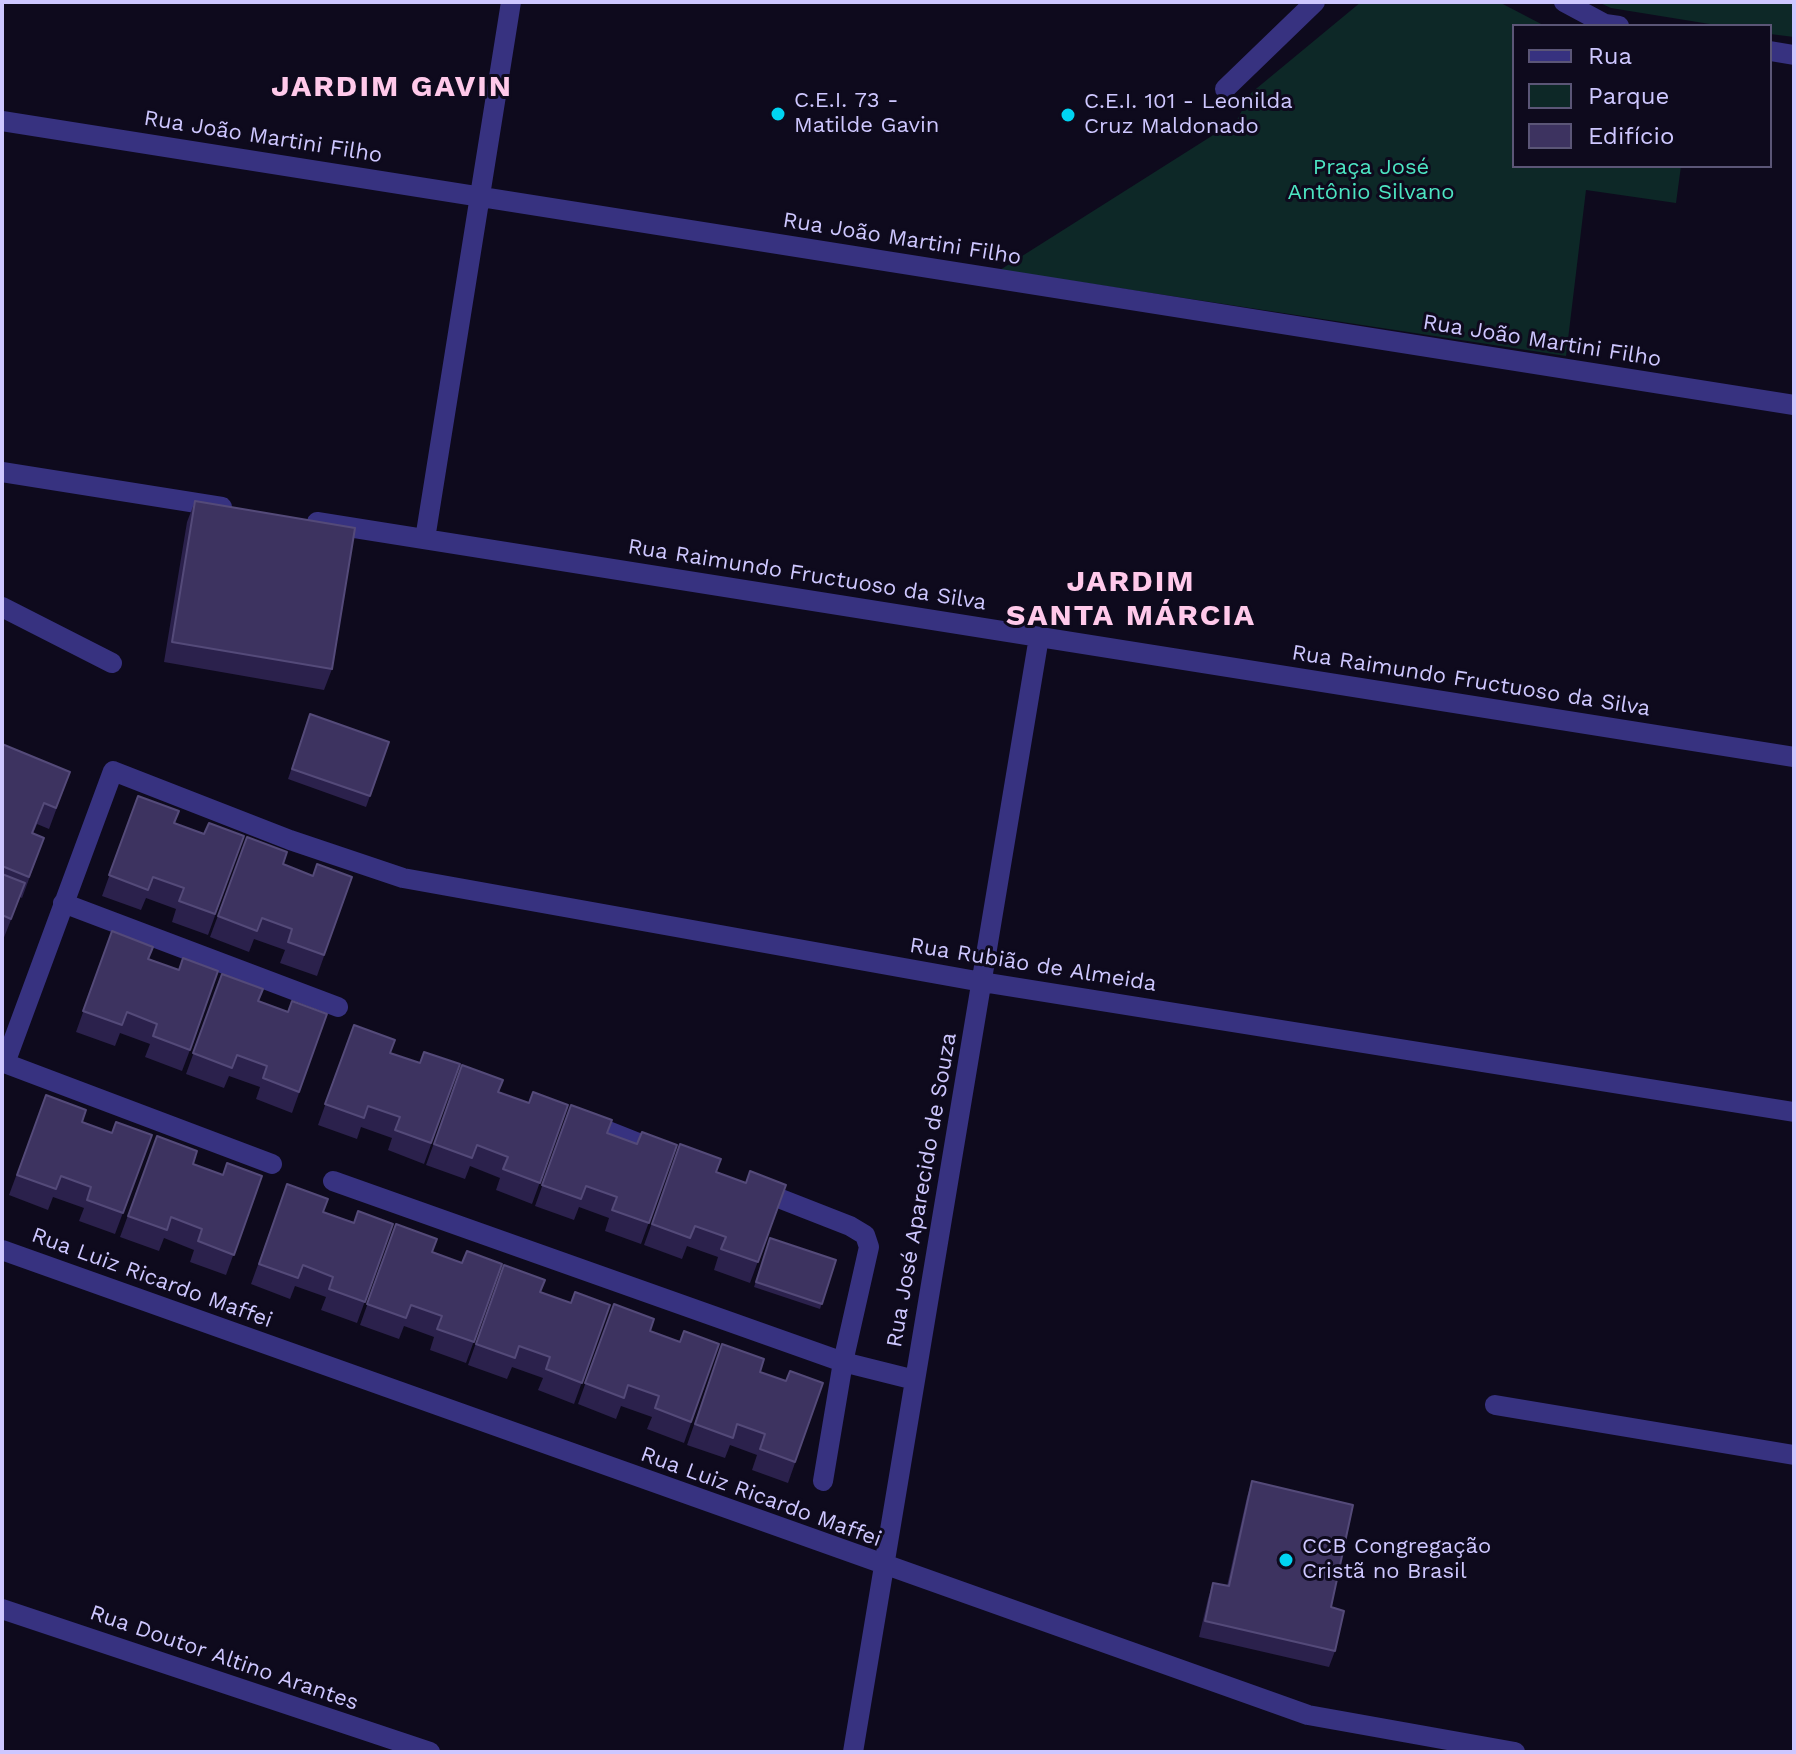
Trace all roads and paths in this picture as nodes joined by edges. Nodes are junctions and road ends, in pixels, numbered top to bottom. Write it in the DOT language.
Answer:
graph roads {
  1 [pos="511,2"];
  2 [pos="1315,2"];
  3 [pos="1564,2"];
  4 [pos="1610,24"];
  5 [pos="1772,51"];
  6 [pos="1794,55"];
  7 [pos="1225,89"];
  8 [pos="3,121"];
  9 [pos="480,196"];
  10 [pos="1794,405"];
  11 [pos="2,472"];
  12 [pos="237,509"];
  13 [pos="300,519"];
  14 [pos="425,539"];
  15 [pos="2,607"];
  16 [pos="1039,637"];
  17 [pos="112,663"];
  18 [pos="1794,757"];
  19 [pos="63,903"];
  20 [pos="982,982"];
  21 [pos="338,1007"];
  22 [pos="4,1063"];
  23 [pos="560,1112"];
  24 [pos="1794,1112"];
  25 [pos="676,1158"];
  26 [pos="272,1164"];
  27 [pos="333,1181"];
  28 [pos="734,1181"];
  29 [pos="2,1250"];
  30 [pos="843,1362"];
  31 [pos="915,1380"];
  32 [pos="1495,1405"];
  33 [pos="1794,1455"];
  34 [pos="823,1481"];
  35 [pos="884,1567"];
  36 [pos="2,1609"];
  37 [pos="430,1752"];
  38 [pos="853,1752"];
  39 [pos="1515,1752"];
  1 -- 9 [label="street"];
  2 -- 7 [label="street"];
  3 -- 4 [label="street"];
  5 -- 6 [label="street"];
  8 -- 9 [label="street, Rua João Martini Filho"];
  9 -- 10 [label="street, Rua João Martini Filho"];
  9 -- 14 [label="street"];
  11 -- 12 [label="street"];
  13 -- 14 [label="street, Rua Raimundo Fructuoso da Silva"];
  14 -- 16 [label="street, Rua Raimundo Fructuoso da Silva"];
  15 -- 17 [label="street"];
  16 -- 18 [label="street, Rua Raimundo Fructuoso da Silva"];
  16 -- 20 [label="street, Rua José Aparecido de Souza"];
  19 -- 20 [label="street, Rua Rubião de Almeida"];
  19 -- 21 [label="street"];
  19 -- 22 [label="street"];
  20 -- 24 [label="street, Rua Rubião de Almeida"];
  20 -- 31 [label="street, Rua José Aparecido de Souza"];
  22 -- 26 [label="street"];
  23 -- 25 [label="street"];
  27 -- 30 [label="street"];
  28 -- 30 [label="street"];
  29 -- 35 [label="street, Rua Luiz Ricardo Maffei"];
  30 -- 31 [label="street"];
  30 -- 34 [label="street"];
  31 -- 35 [label="street, Rua José Aparecido de Souza"];
  32 -- 33 [label="street"];
  35 -- 38 [label="street, Rua José Aparecido de Souza"];
  35 -- 39 [label="street, Rua Luiz Ricardo Maffei"];
  36 -- 37 [label="street, Rua Doutor Altino Arantes"];
}
